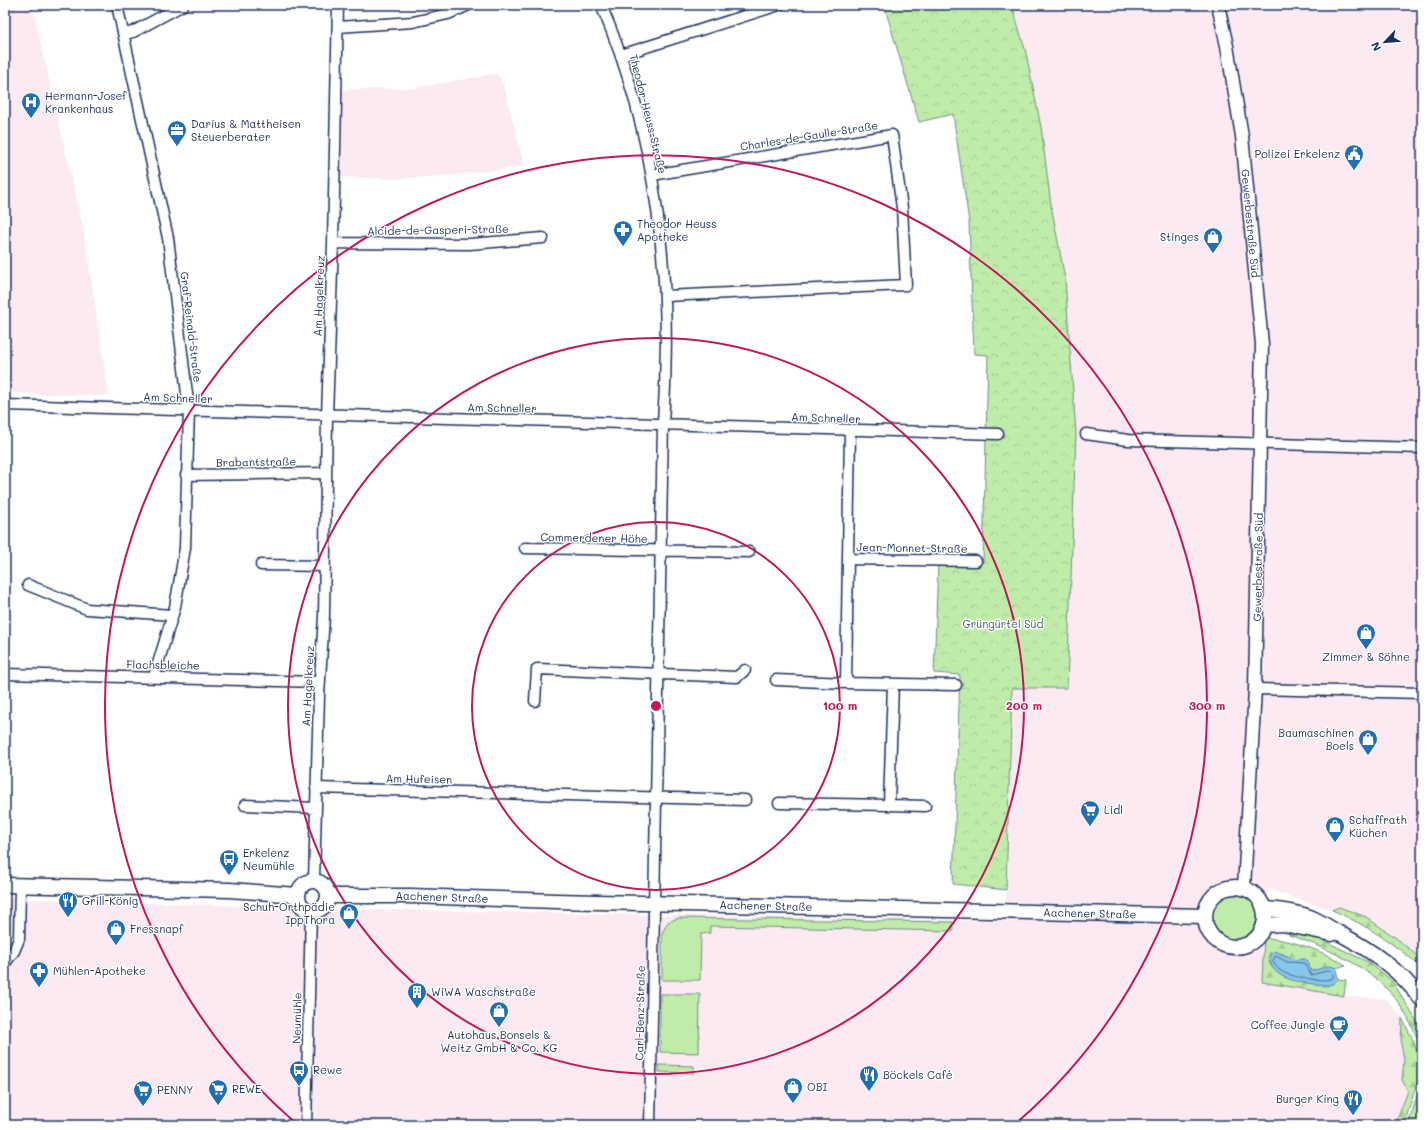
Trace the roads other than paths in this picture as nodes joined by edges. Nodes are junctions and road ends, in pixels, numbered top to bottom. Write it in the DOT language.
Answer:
graph roads {
  1 [pos="117,5"];
  2 [pos="183,5"];
  3 [pos="338,5"];
  4 [pos="469,5"];
  5 [pos="601,5"];
  6 [pos="779,5"];
  7 [pos="1218,5"];
  8 [pos="338,27"];
  9 [pos="124,34"];
  10 [pos="621,55"];
  11 [pos="652,175"];
  12 [pos="543,238"];
  13 [pos="333,243"];
  14 [pos="665,296"];
  15 [pos="5,405"];
  16 [pos="189,410"];
  17 [pos="327,416"];
  18 [pos="663,424"];
  19 [pos="850,431"];
  20 [pos="998,434"];
  21 [pos="1086,434"];
  22 [pos="1261,444"];
  23 [pos="1422,448"];
  24 [pos="326,474"];
  25 [pos="186,475"];
  26 [pos="525,548"];
  27 [pos="662,551"];
  28 [pos="749,552"];
  29 [pos="848,559"];
  30 [pos="976,561"];
  31 [pos="261,565"];
  32 [pos="324,566"];
  33 [pos="28,585"];
  34 [pos="172,615"];
  35 [pos="745,670"];
  36 [pos="5,674"];
  37 [pos="658,674"];
  38 [pos="154,677"];
  39 [pos="776,680"];
  40 [pos="320,682"];
  41 [pos="846,683"];
  42 [pos="893,684"];
  43 [pos="956,685"];
  44 [pos="1255,689"];
  45 [pos="1422,693"];
  46 [pos="535,701"];
  47 [pos="316,788"];
  48 [pos="656,797"];
  49 [pos="745,800"];
  50 [pos="779,802"];
  51 [pos="245,805"];
  52 [pos="889,805"];
  53 [pos="925,806"];
  54 [pos="316,808"];
  55 [pos="314,881"];
  56 [pos="5,886"];
  57 [pos="20,886"];
  58 [pos="1244,888"];
  59 [pos="298,895"];
  60 [pos="328,896"];
  61 [pos="655,902"];
  62 [pos="1264,909"];
  63 [pos="310,911"];
  64 [pos="1204,916"];
  65 [pos="1264,925"];
  66 [pos="1346,937"];
  67 [pos="5,963"];
  68 [pos="1422,1000"];
  69 [pos="306,1125"];
  70 [pos="650,1125"];
  1 -- 9 [label="street, Graf-Reinald-Straße"];
  2 -- 9 [label="street"];
  3 -- 8 [label="street, Am Hagelkreuz"];
  4 -- 8 [label="street"];
  5 -- 10 [label="street, Theodor-Heuss-Straße"];
  6 -- 10 [label="street"];
  7 -- 22 [label="street, Gewerbestraße Süd"];
  8 -- 13 [label="street, Am Hagelkreuz"];
  9 -- 16 [label="street, Graf-Reinald-Straße"];
  10 -- 11 [label="street, Theodor-Heuss-Straße"];
  11 -- 14 [label="street, Theodor-Heuss-Straße"];
  11 -- 14 [label="street, Charles-de-Gaulle-Straße"];
  12 -- 13 [label="street, Alcide-de-Gasperi-Straße"];
  13 -- 17 [label="street, Am Hagelkreuz"];
  14 -- 18 [label="street, Theodor-Heuss-Straße"];
  15 -- 16 [label="street, Am Schneller"];
  16 -- 17 [label="street, Am Schneller"];
  16 -- 25 [label="street, Graf-Reinald-Straße"];
  17 -- 18 [label="street, Am Schneller"];
  17 -- 24 [label="street, Am Hagelkreuz"];
  18 -- 19 [label="street, Am Schneller"];
  18 -- 27 [label="street, Commerdener Höhe"];
  19 -- 20 [label="street, Am Schneller"];
  19 -- 29 [label="street, Jean-Monnet-Straße"];
  21 -- 22 [label="street"];
  22 -- 23 [label="street"];
  22 -- 44 [label="street, Gewerbestraße Süd"];
  24 -- 25 [label="street, Brabantstraße"];
  24 -- 32 [label="street, Am Hagelkreuz"];
  25 -- 34 [label="street, Graf-Reinald-Straße"];
  26 -- 27 [label="street, Commerdener Höhe"];
  27 -- 28 [label="street, Commerdener Höhe"];
  27 -- 37 [label="street, Commerdener Höhe"];
  29 -- 30 [label="street, Jean-Monnet-Straße"];
  29 -- 41 [label="street, Jean-Monnet-Straße"];
  31 -- 32 [label="street"];
  32 -- 40 [label="street, Am Hagelkreuz"];
  33 -- 34 [label="street"];
  34 -- 38 [label="street, Graf-Reinald-Straße"];
  35 -- 37 [label="street"];
  36 -- 38 [label="street, Flachsbleiche"];
  37 -- 46 [label="street"];
  37 -- 48 [label="street, Commerdener Höhe"];
  38 -- 40 [label="street, Flachsbleiche"];
  39 -- 41 [label="street"];
  40 -- 47 [label="street, Am Hagelkreuz"];
  41 -- 42 [label="street"];
  42 -- 43 [label="street"];
  42 -- 52 [label="street"];
  44 -- 45 [label="street"];
  44 -- 58 [label="street, Gewerbestraße Süd"];
  47 -- 48 [label="street, Am Hufeisen"];
  47 -- 54 [label="street, Am Hagelkreuz"];
  48 -- 49 [label="street"];
  48 -- 61 [label="street, Commerdener Höhe"];
  50 -- 52 [label="street"];
  51 -- 54 [label="street"];
  52 -- 53 [label="street"];
  54 -- 55 [label="street, Am Hagelkreuz"];
  55 -- 59 [label="main road"];
  55 -- 60 [label="main road"];
  56 -- 57 [label="main road"];
  57 -- 59 [label="main road"];
  57 -- 67 [label="street"];
  58 -- 62 [label="main road"];
  58 -- 64 [label="main road"];
  59 -- 63 [label="main road"];
  60 -- 61 [label="main road, Aachener Straße"];
  60 -- 63 [label="main road"];
  61 -- 64 [label="main road, Aachener Straße"];
  61 -- 70 [label="street, Carl-Benz-Straße"];
  62 -- 65 [label="main road"];
  62 -- 66 [label="main road"];
  63 -- 69 [label="street, Neumühle"];
  64 -- 65 [label="main road"];
  65 -- 66 [label="main road"];
  66 -- 68 [label="main road"];
}
